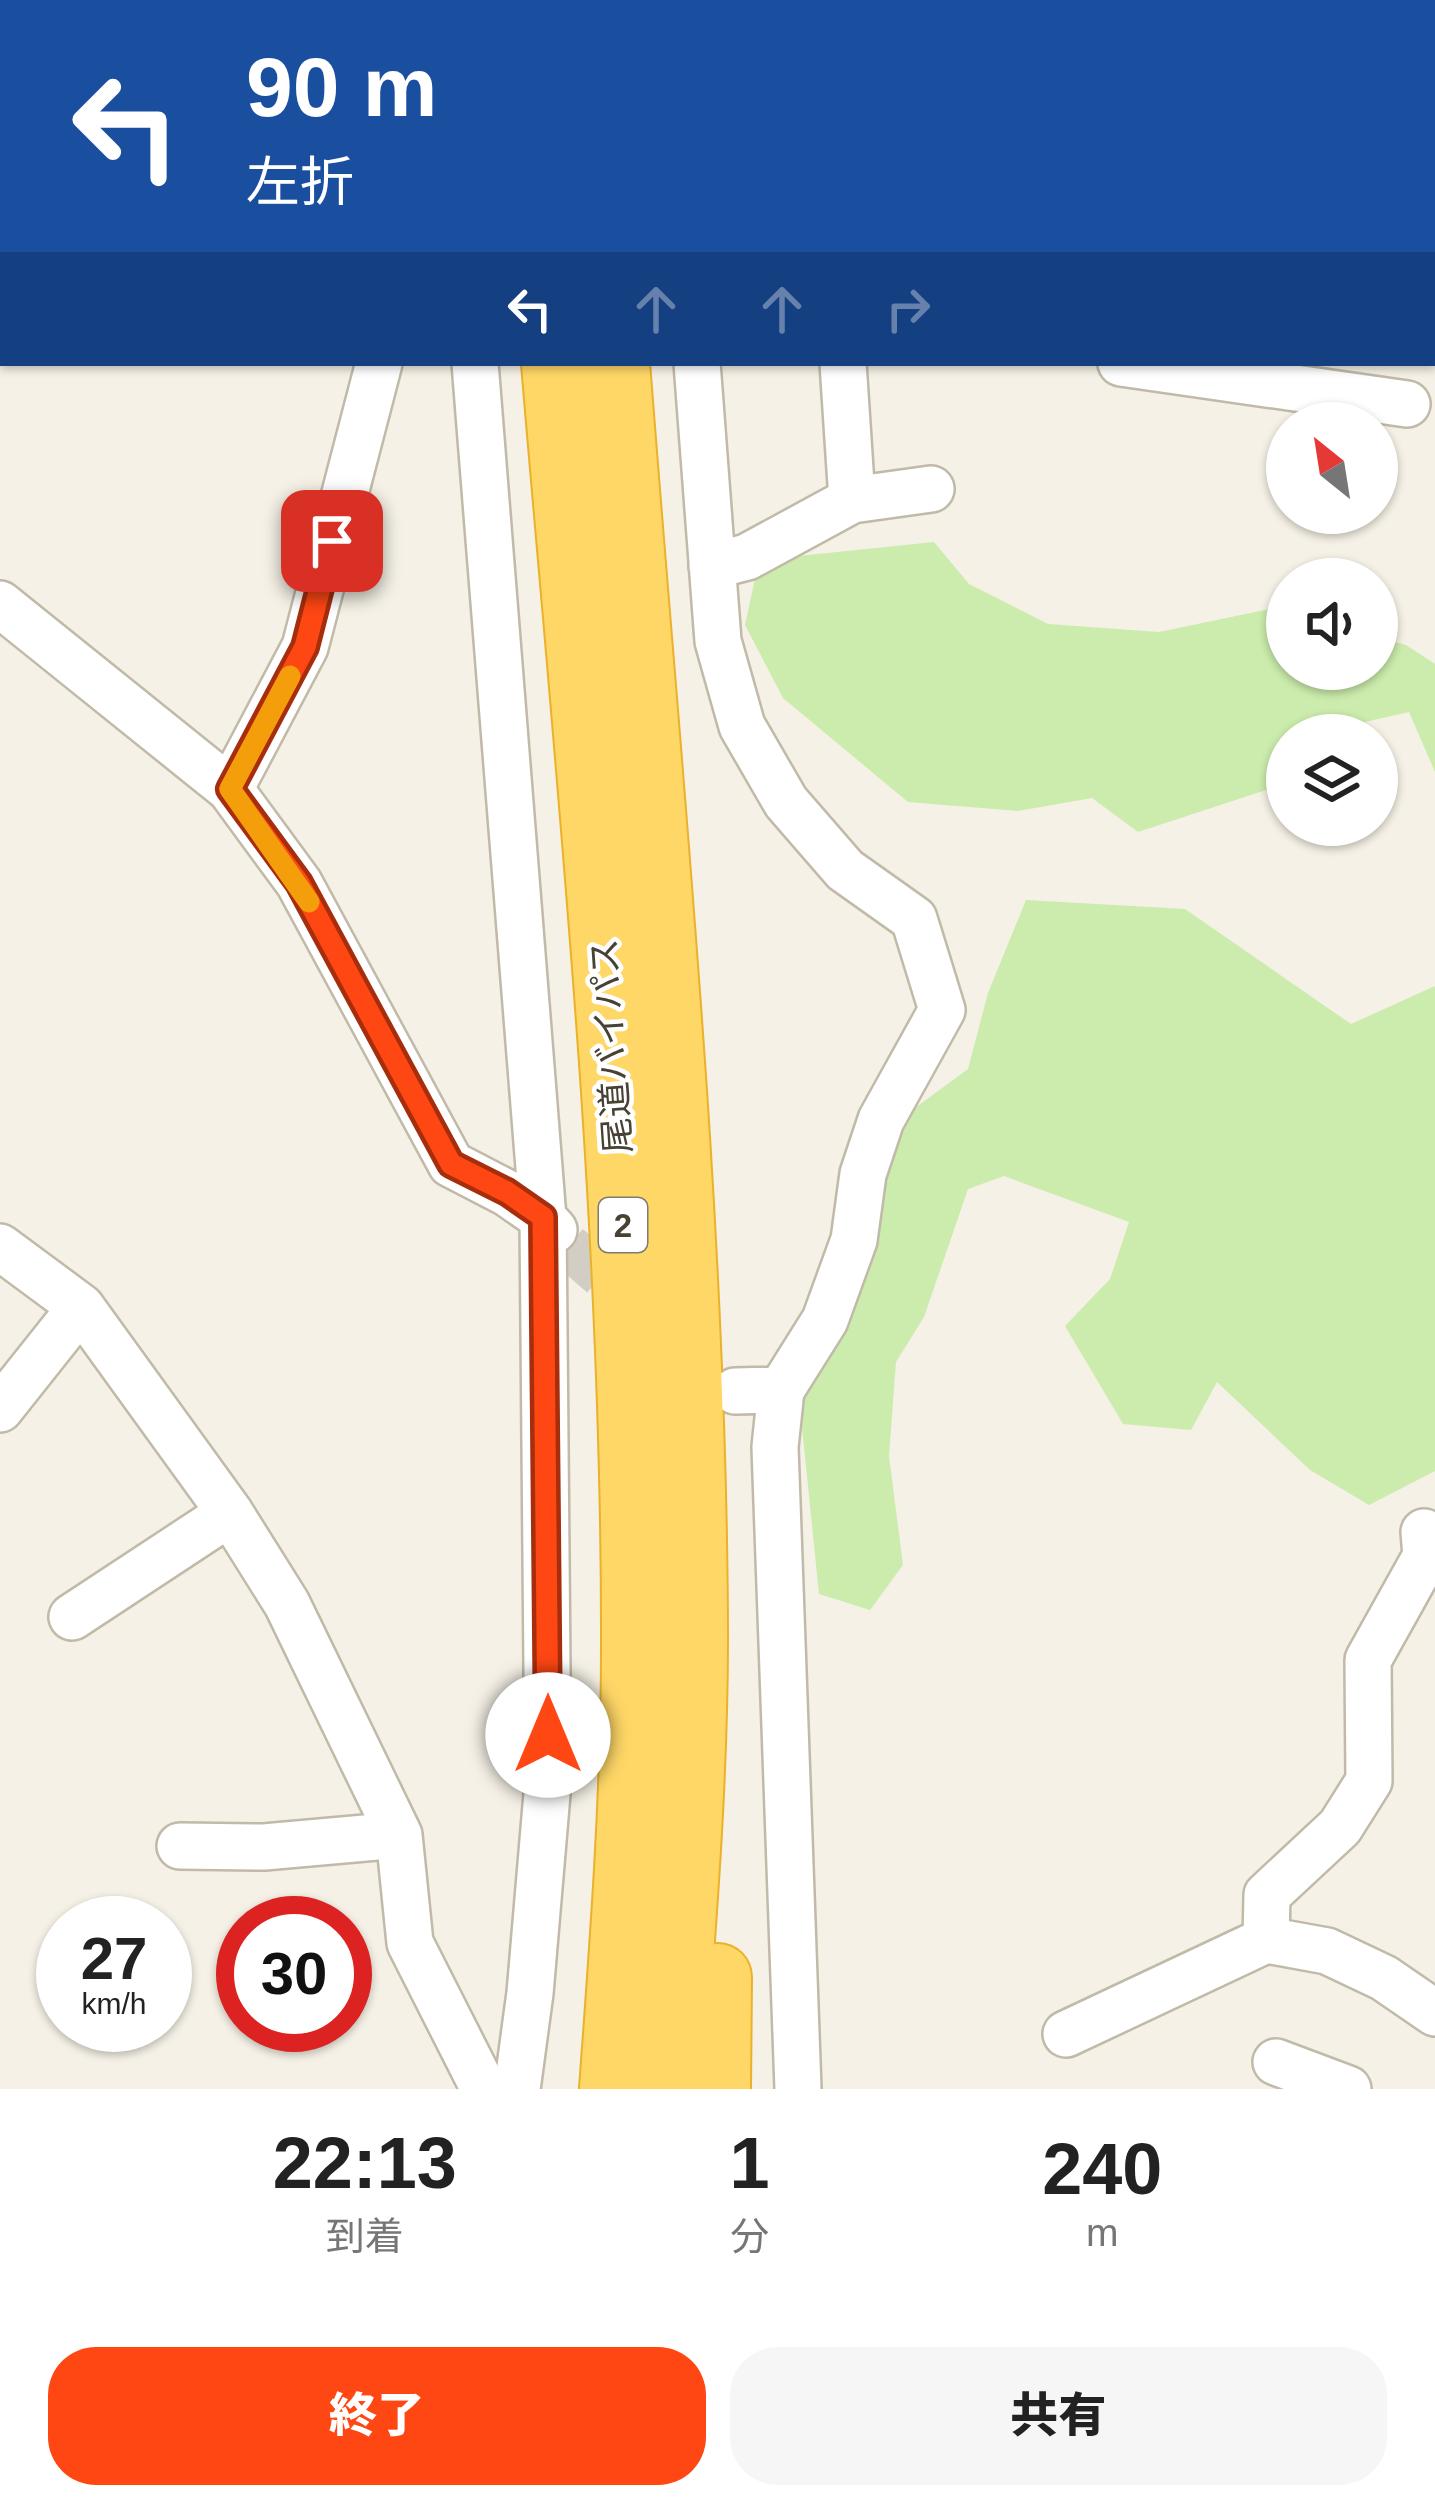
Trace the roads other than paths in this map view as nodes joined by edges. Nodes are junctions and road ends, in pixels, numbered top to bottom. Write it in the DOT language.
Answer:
graph roads {
  1 [pos="378,366"];
  2 [pos="475,366"];
  3 [pos="555,366"];
  4 [pos="616,366"];
  5 [pos="697,366"];
  6 [pos="843,366"];
  7 [pos="1141,366"];
  8 [pos="1407,404"];
  9 [pos="931,489"];
  10 [pos="853,500"];
  11 [pos="712,566"];
  12 [pos="0,604"];
  13 [pos="230,789"];
  14 [pos="555,1232"];
  15 [pos="0,1246"];
  16 [pos="81,1307"];
  17 [pos="782,1390"];
  18 [pos="735,1391"];
  19 [pos="0,1409"];
  20 [pos="690,1465"];
  21 [pos="230,1513"];
  22 [pos="1424,1532"];
  23 [pos="72,1617"];
  24 [pos="634,1761"];
  25 [pos="399,1835"];
  26 [pos="180,1846"];
  27 [pos="1265,1940"];
  28 [pos="1435,2013"];
  29 [pos="1066,2034"];
  30 [pos="1276,2062"];
  31 [pos="484,2089"];
  32 [pos="517,2089"];
  33 [pos="583,2089"];
  34 [pos="613,2089"];
  35 [pos="670,2089"];
  36 [pos="717,2089"];
  37 [pos="798,2089"];
  38 [pos="1348,2089"];
  1 -- 13 [label="street"];
  2 -- 14 [label="street"];
  3 -- 24 [label="highway, 尾道バイパス / 2"];
  4 -- 20 [label="highway, 尾道バイパス / 2"];
  5 -- 11 [label="street"];
  6 -- 10 [label="street"];
  7 -- 8 [label="street"];
  9 -- 10 [label="street"];
  10 -- 11 [label="street"];
  11 -- 17 [label="street"];
  12 -- 13 [label="street"];
  13 -- 14 [label="street"];
  14 -- 32 [label="street"];
  15 -- 16 [label="street"];
  16 -- 19 [label="street"];
  16 -- 21 [label="street"];
  17 -- 18 [label="street"];
  17 -- 37 [label="street"];
  20 -- 35 [label="highway, 尾道バイパス / 2"];
  20 -- 36 [label="highway"];
  21 -- 23 [label="street"];
  21 -- 25 [label="street"];
  22 -- 27 [label="street"];
  24 -- 33 [label="highway"];
  24 -- 34 [label="highway, 尾道バイパス / 2"];
  25 -- 26 [label="street"];
  25 -- 31 [label="street"];
  27 -- 28 [label="street"];
  27 -- 29 [label="street"];
  30 -- 38 [label="street"];
}
